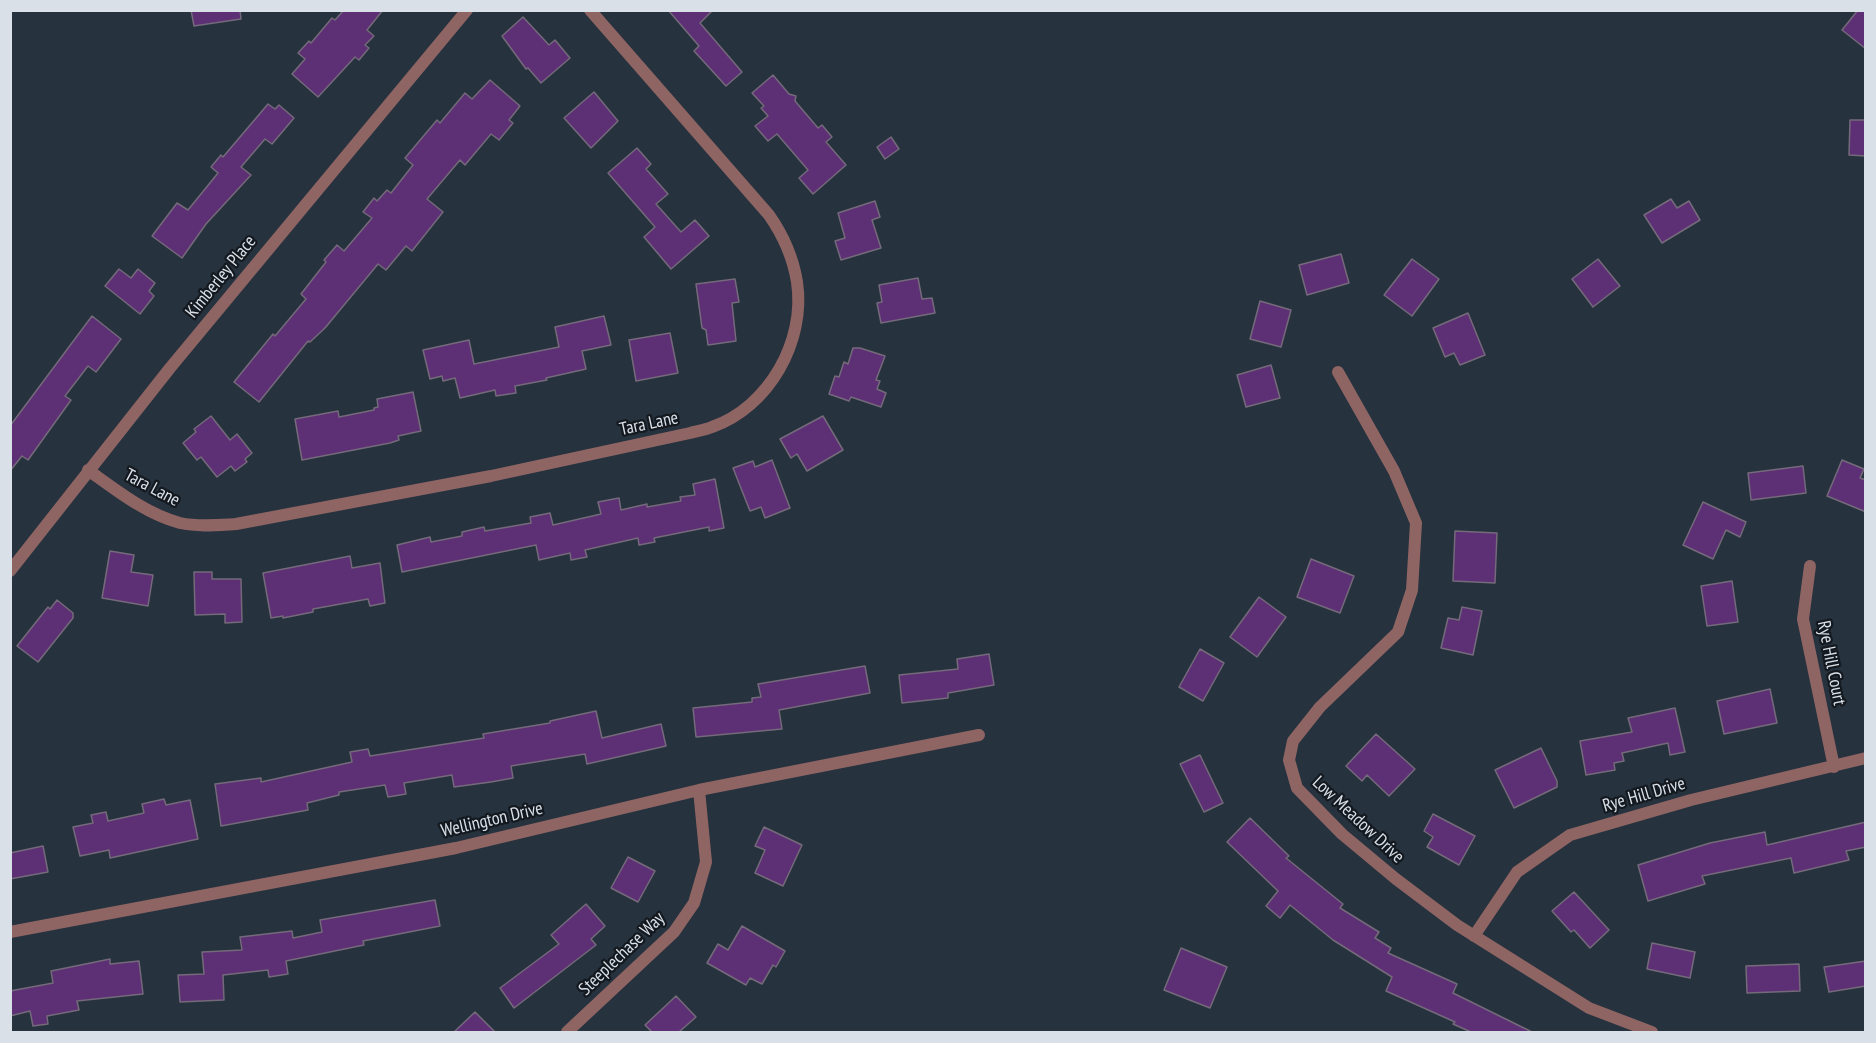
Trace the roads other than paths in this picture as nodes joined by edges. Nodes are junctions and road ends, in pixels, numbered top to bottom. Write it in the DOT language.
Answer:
graph roads {
  1 [pos="467,10"];
  2 [pos="590,10"];
  3 [pos="1338,372"];
  4 [pos="88,470"];
  5 [pos="1810,566"];
  6 [pos="10,571"];
  7 [pos="979,735"];
  8 [pos="1866,758"];
  9 [pos="1834,767"];
  10 [pos="699,790"];
  11 [pos="10,932"];
  12 [pos="1474,936"];
  13 [pos="574,1030"];
  14 [pos="1652,1032"];
  1 -- 4 [label="street, Kimberley Place"];
  2 -- 4 [label="street, Tara Lane"];
  3 -- 12 [label="street, Low Meadow Drive"];
  4 -- 6 [label="street, Kimberley Place"];
  5 -- 9 [label="street, Rye Hill Court"];
  7 -- 10 [label="street, Wellington Drive"];
  8 -- 9 [label="street, Rye Hill Drive"];
  9 -- 12 [label="street, Rye Hill Drive"];
  10 -- 11 [label="street, Wellington Drive"];
  10 -- 13 [label="street, Steeplechase Way"];
  12 -- 14 [label="street, Low Meadow Drive"];
}
